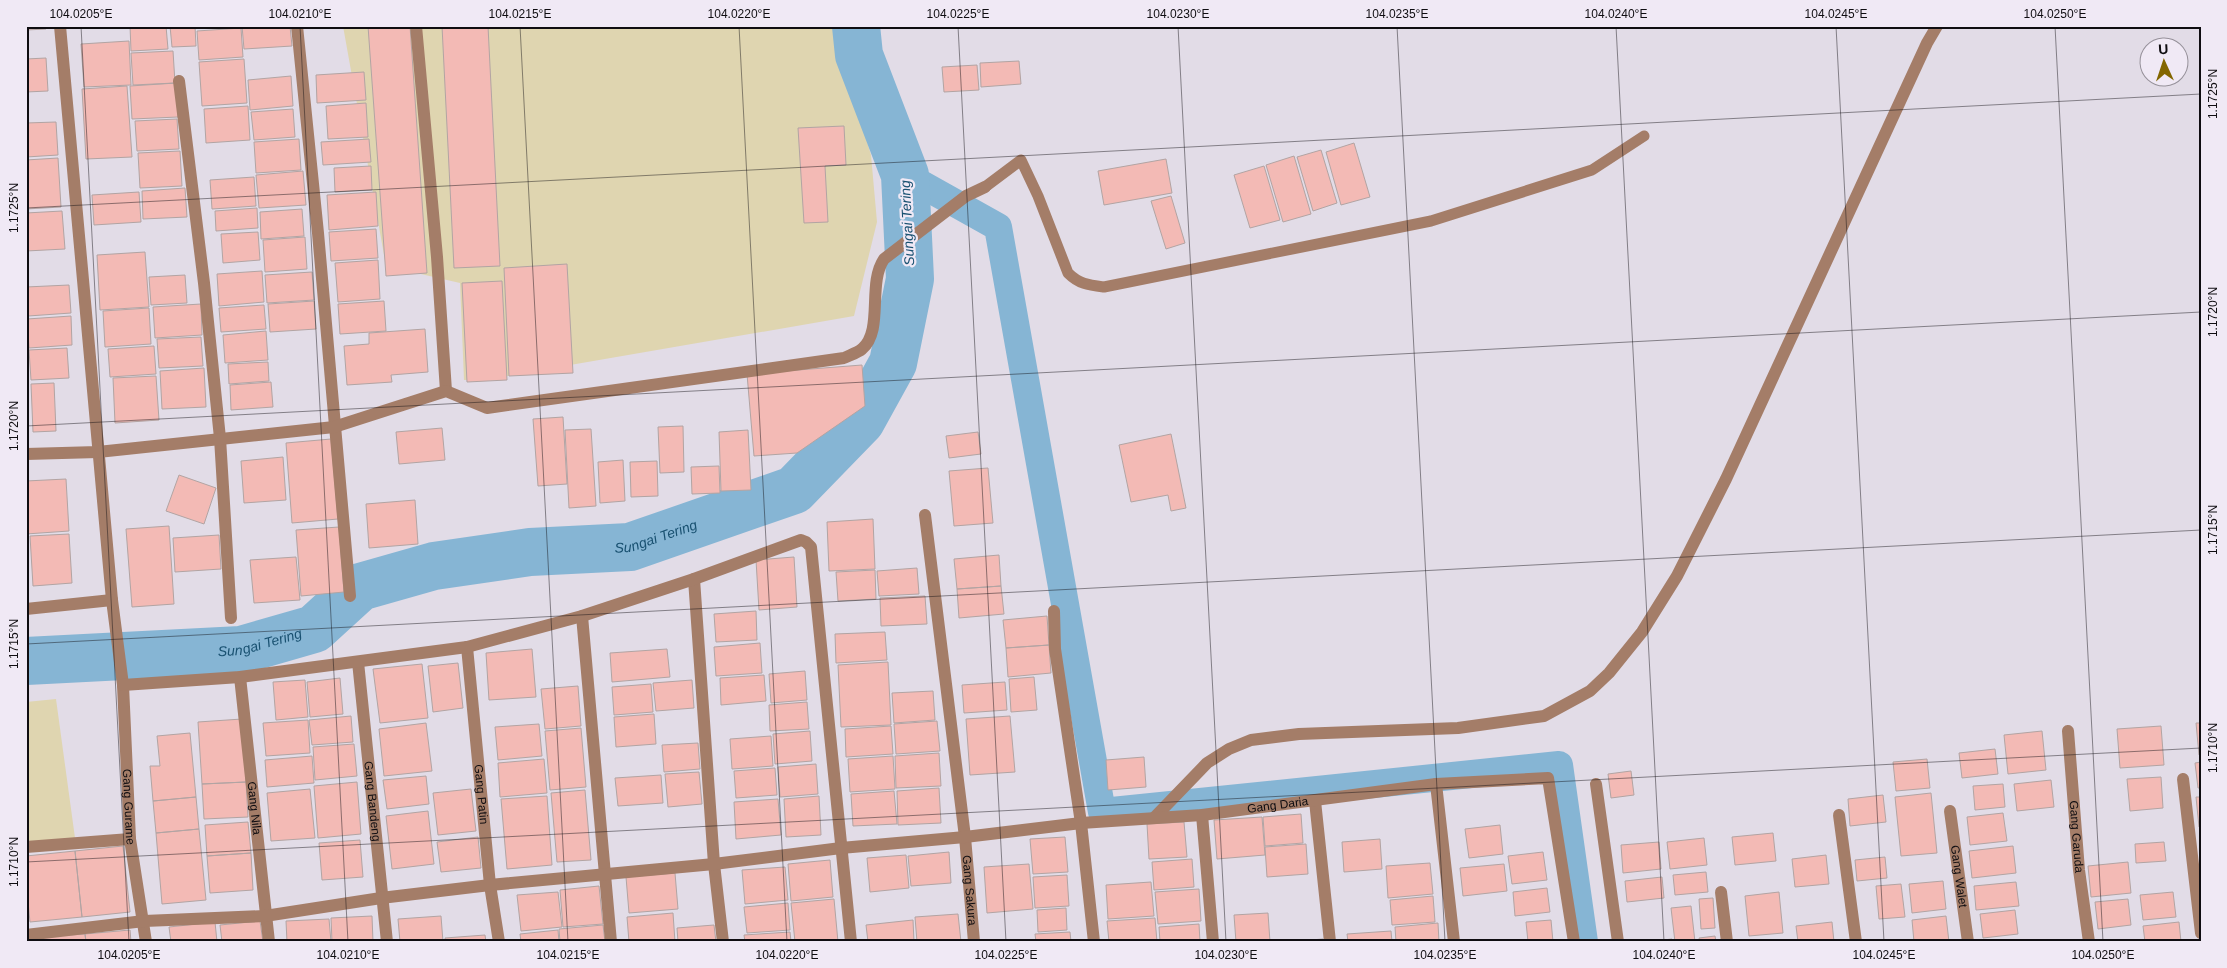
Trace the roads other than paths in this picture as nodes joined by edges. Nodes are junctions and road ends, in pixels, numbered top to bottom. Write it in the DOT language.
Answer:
graph roads {
  1 [pos="60,26"];
  2 [pos="297,26"];
  3 [pos="416,26"];
  4 [pos="1937,26"];
  5 [pos="179,81"];
  6 [pos="1644,136"];
  7 [pos="985,187"];
  8 [pos="446,391"];
  9 [pos="334,427"];
  10 [pos="220,438"];
  11 [pos="98,452"];
  12 [pos="26,454"];
  13 [pos="925,515"];
  14 [pos="694,579"];
  15 [pos="350,596"];
  16 [pos="112,600"];
  17 [pos="26,609"];
  18 [pos="1054,611"];
  19 [pos="582,616"];
  20 [pos="231,618"];
  21 [pos="468,646"];
  22 [pos="358,662"];
  23 [pos="240,677"];
  24 [pos="123,685"];
  25 [pos="2068,731"];
  26 [pos="2183,779"];
  27 [pos="1436,784"];
  28 [pos="1596,784"];
  29 [pos="1315,801"];
  30 [pos="1950,811"];
  31 [pos="1159,813"];
  32 [pos="1202,815"];
  33 [pos="1839,815"];
  34 [pos="1081,823"];
  35 [pos="965,837"];
  36 [pos="130,838"];
  37 [pos="26,847"];
  38 [pos="841,848"];
  39 [pos="714,864"];
  40 [pos="604,875"];
  41 [pos="490,886"];
  42 [pos="1721,892"];
  43 [pos="382,898"];
  44 [pos="265,916"];
  45 [pos="144,921"];
  46 [pos="2201,933"];
  47 [pos="26,935"];
  48 [pos="146,942"];
  49 [pos="269,942"];
  50 [pos="387,942"];
  51 [pos="498,942"];
  52 [pos="611,942"];
  53 [pos="723,942"];
  54 [pos="851,942"];
  55 [pos="974,942"];
  56 [pos="1094,942"];
  57 [pos="1213,942"];
  58 [pos="1330,942"];
  59 [pos="1454,942"];
  60 [pos="1574,942"];
  61 [pos="1618,942"];
  62 [pos="1727,942"];
  63 [pos="1856,942"];
  64 [pos="1968,942"];
  65 [pos="2089,942"];
  1 -- 11 [label="street, Gang Gurame"];
  2 -- 9 [label="street"];
  3 -- 8 [label="street"];
  4 -- 31 [label="street"];
  5 -- 10 [label="street"];
  6 -- 7 [label="lane"];
  7 -- 8 [label="street"];
  8 -- 9 [label="street"];
  9 -- 10 [label="street"];
  9 -- 15 [label="street"];
  10 -- 11 [label="street"];
  10 -- 20 [label="street"];
  11 -- 12 [label="street"];
  11 -- 16 [label="street, Gang Gurame"];
  13 -- 35 [label="street, Gang Sakura"];
  14 -- 19 [label="street"];
  14 -- 38 [label="street"];
  14 -- 39 [label="street"];
  16 -- 17 [label="street"];
  16 -- 24 [label="street, Gang Gurame"];
  18 -- 34 [label="street"];
  19 -- 21 [label="street"];
  19 -- 40 [label="street"];
  21 -- 22 [label="street"];
  21 -- 41 [label="street, Gang Patin"];
  22 -- 23 [label="street"];
  22 -- 43 [label="street, Gang Bandeng"];
  23 -- 24 [label="street"];
  23 -- 44 [label="street, Gang Nila"];
  24 -- 36 [label="street, Gang Gurame"];
  25 -- 65 [label="street, Gang Garuda"];
  26 -- 46 [label="street"];
  27 -- 29 [label="street, Gang Daria"];
  27 -- 59 [label="street"];
  27 -- 60 [label="street, Gang Daria"];
  28 -- 61 [label="street"];
  29 -- 32 [label="street, Gang Daria"];
  29 -- 58 [label="street"];
  30 -- 64 [label="street, Gang Walet"];
  31 -- 32 [label="street, Gang Daria"];
  31 -- 34 [label="street, Gang Daria"];
  32 -- 57 [label="street"];
  33 -- 63 [label="street"];
  34 -- 35 [label="street, Gang Daria"];
  34 -- 56 [label="street"];
  35 -- 38 [label="street, Gang Daria"];
  35 -- 55 [label="street, Gang Sakura"];
  36 -- 37 [label="street"];
  36 -- 45 [label="street, Gang Gurame"];
  38 -- 39 [label="street, Gang Daria"];
  38 -- 54 [label="street"];
  39 -- 40 [label="street, Gang Daria"];
  39 -- 53 [label="street"];
  40 -- 41 [label="street, Gang Daria"];
  40 -- 52 [label="street"];
  41 -- 43 [label="street, Gang Daria"];
  41 -- 51 [label="street, Gang Patin"];
  42 -- 62 [label="street"];
  43 -- 44 [label="street, Gang Daria"];
  43 -- 50 [label="street, Gang Bandeng"];
  44 -- 45 [label="street, Gang Daria"];
  44 -- 49 [label="street, Gang Nila"];
  45 -- 47 [label="street, Gang Daria"];
  45 -- 48 [label="street, Gang Gurame"];
}
